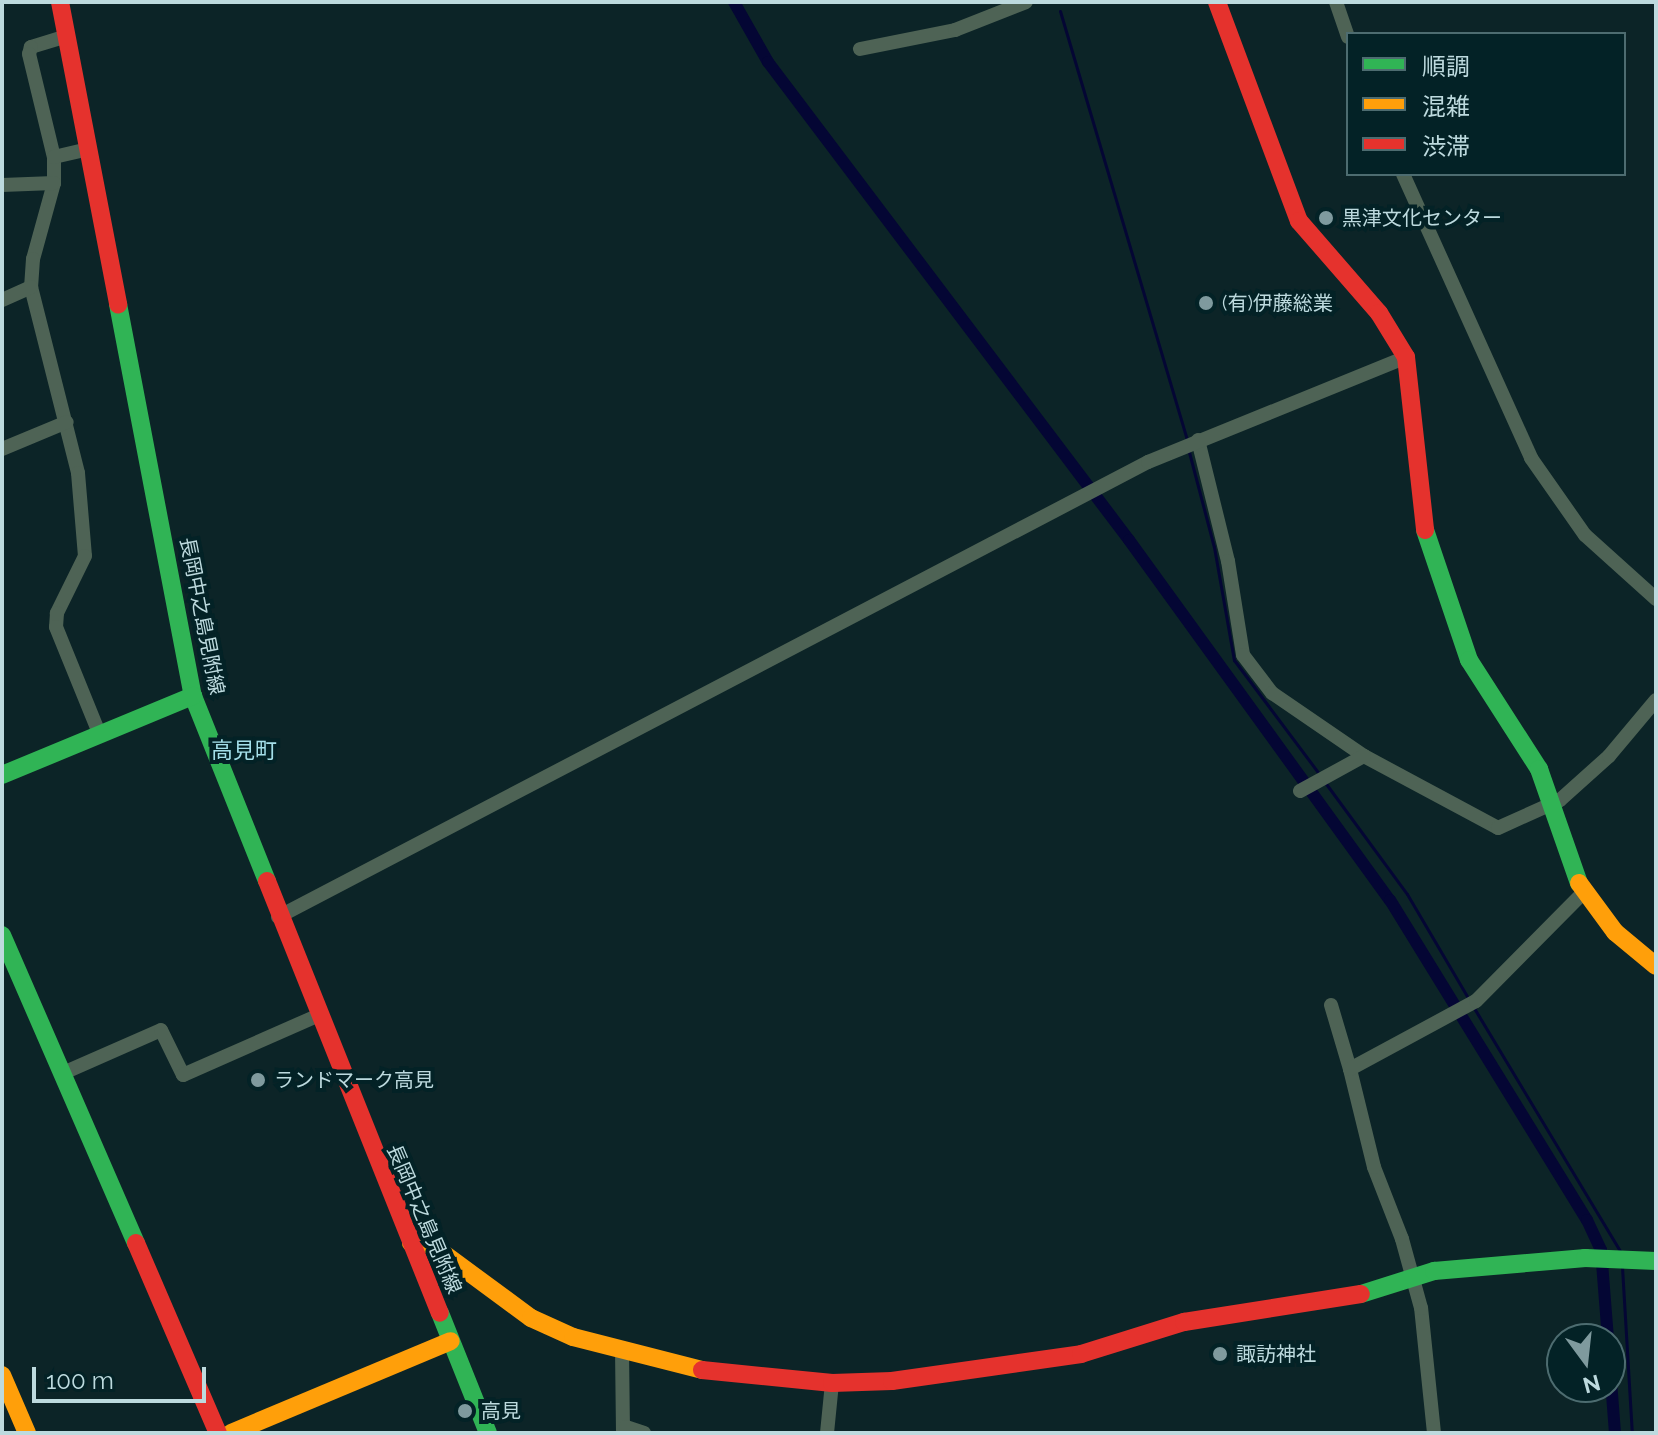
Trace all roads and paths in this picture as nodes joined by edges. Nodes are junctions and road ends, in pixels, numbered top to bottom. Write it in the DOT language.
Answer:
graph roads {
  1 [pos="60,2"];
  2 [pos="1026,2"];
  3 [pos="1217,2"];
  4 [pos="1336,2"];
  5 [pos="1346,32"];
  6 [pos="67,36"];
  7 [pos="860,49"];
  8 [pos="89,149"];
  9 [pos="54,157"];
  10 [pos="1404,176"];
  11 [pos="54,183"];
  12 [pos="2,185"];
  13 [pos="31,287"];
  14 [pos="2,300"];
  15 [pos="1406,357"];
  16 [pos="67,422"];
  17 [pos="1198,440"];
  18 [pos="2,449"];
  19 [pos="1656,599"];
  20 [pos="193,696"];
  21 [pos="1656,700"];
  22 [pos="99,733"];
  23 [pos="1364,756"];
  24 [pos="2,775"];
  25 [pos="1300,791"];
  26 [pos="1552,805"];
  27 [pos="1583,893"];
  28 [pos="278,917"];
  29 [pos="2,935"];
  30 [pos="1656,966"];
  31 [pos="1331,1005"];
  32 [pos="317,1016"];
  33 [pos="1350,1069"];
  34 [pos="61,1074"];
  35 [pos="411,1243"];
  36 [pos="1656,1261"];
  37 [pos="1413,1278"];
  38 [pos="451,1341"];
  39 [pos="622,1350"];
  40 [pos="2,1375"];
  41 [pos="832,1383"];
  42 [pos="625,1430"];
  43 [pos="27,1433"];
  44 [pos="218,1433"];
  45 [pos="231,1433"];
  46 [pos="488,1433"];
  47 [pos="644,1433"];
  48 [pos="827,1433"];
  49 [pos="1434,1433"];
  1 -- 6 [label="street, 長岡中之島見附線"];
  2 -- 7 [label="street"];
  3 -- 15 [label="street"];
  4 -- 5 [label="street"];
  6 -- 8 [label="street, 長岡中之島見附線"];
  6 -- 9 [label="street"];
  8 -- 9 [label="street"];
  8 -- 20 [label="street, 長岡中之島見附線"];
  9 -- 11 [label="street"];
  10 -- 19 [label="street"];
  11 -- 12 [label="street"];
  11 -- 13 [label="street"];
  13 -- 14 [label="street"];
  13 -- 16 [label="street"];
  15 -- 17 [label="street"];
  15 -- 26 [label="street"];
  16 -- 18 [label="street"];
  16 -- 22 [label="street"];
  17 -- 23 [label="street"];
  17 -- 28 [label="street"];
  20 -- 22 [label="street"];
  20 -- 28 [label="street, 長岡中之島見附線"];
  21 -- 26 [label="street"];
  22 -- 24 [label="street"];
  23 -- 25 [label="street"];
  23 -- 26 [label="street"];
  26 -- 27 [label="street"];
  27 -- 30 [label="street"];
  27 -- 33 [label="street"];
  28 -- 32 [label="street, 長岡中之島見附線"];
  29 -- 34 [label="street"];
  31 -- 33 [label="street"];
  32 -- 34 [label="street"];
  32 -- 35 [label="street, 長岡中之島見附線"];
  33 -- 37 [label="street"];
  34 -- 44 [label="street"];
  35 -- 38 [label="street, 長岡中之島見附線"];
  35 -- 39 [label="street"];
  36 -- 37 [label="street"];
  37 -- 41 [label="street"];
  37 -- 49 [label="street"];
  38 -- 45 [label="street"];
  38 -- 46 [label="street, 長岡中之島見附線"];
  39 -- 41 [label="street"];
  39 -- 42 [label="street"];
  40 -- 43 [label="street"];
  41 -- 48 [label="street"];
  42 -- 47 [label="street"];
}
